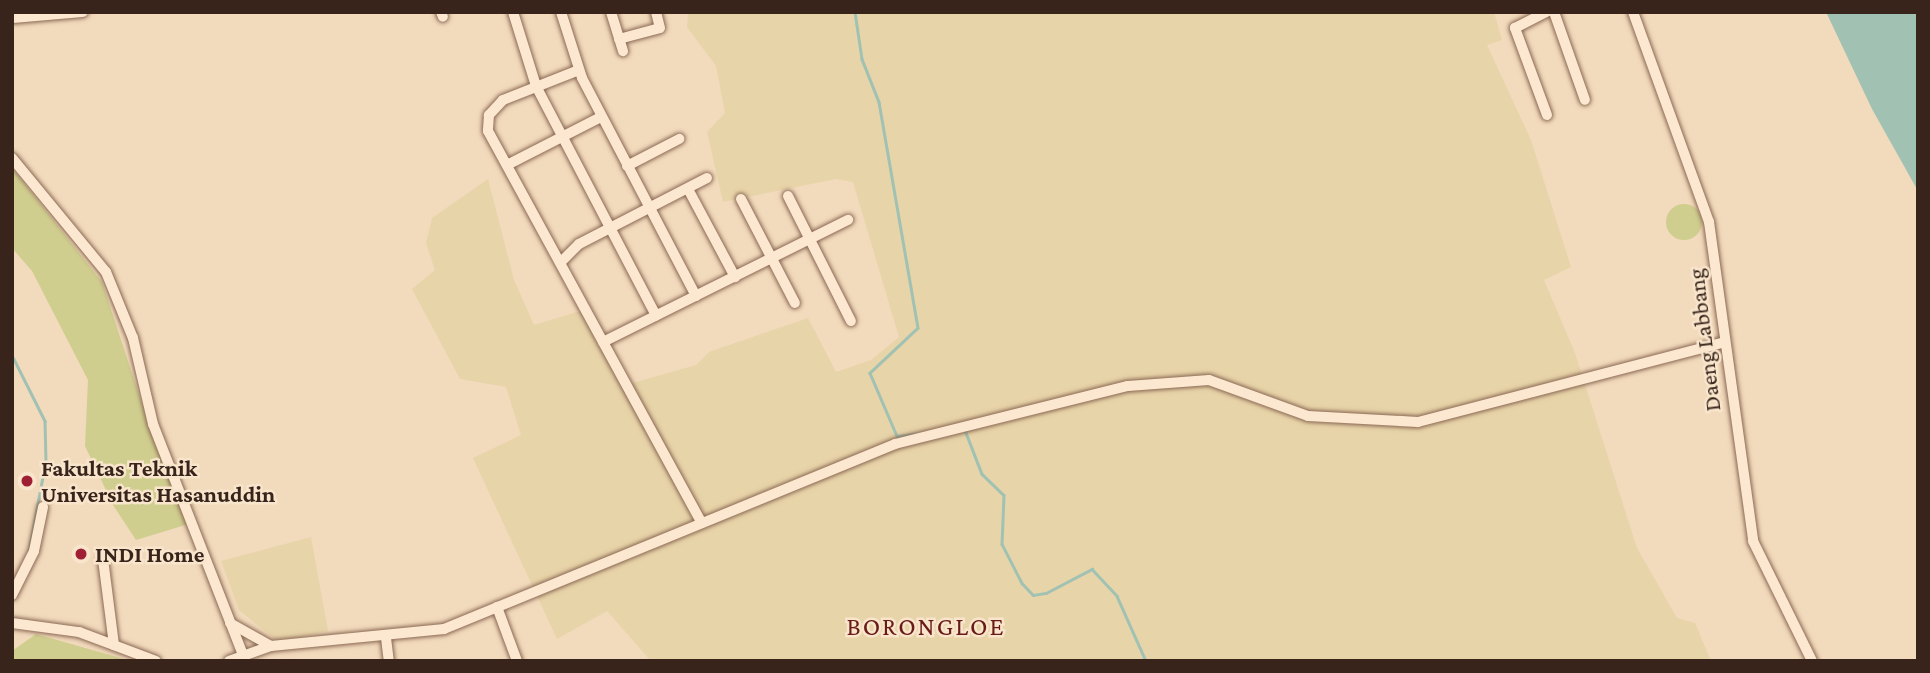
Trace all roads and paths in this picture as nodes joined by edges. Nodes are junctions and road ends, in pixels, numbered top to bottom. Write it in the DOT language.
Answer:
graph roads {
  1 [pos="83,12"];
  2 [pos="513,12"];
  3 [pos="561,12"];
  4 [pos="611,12"];
  5 [pos="656,12"];
  6 [pos="1633,12"];
  7 [pos="1547,13"];
  8 [pos="12,18"];
  9 [pos="619,39"];
  10 [pos="623,51"];
  11 [pos="579,70"];
  12 [pos="536,86"];
  13 [pos="1585,100"];
  14 [pos="1546,115"];
  15 [pos="601,117"];
  16 [pos="562,137"];
  17 [pos="679,139"];
  18 [pos="12,158"];
  19 [pos="507,165"];
  20 [pos="627,166"];
  21 [pos="707,178"];
  22 [pos="688,189"];
  23 [pos="788,196"];
  24 [pos="741,199"];
  25 [pos="649,208"];
  26 [pos="848,220"];
  27 [pos="610,228"];
  28 [pos="810,239"];
  29 [pos="772,258"];
  30 [pos="561,262"];
  31 [pos="735,277"];
  32 [pos="696,296"];
  33 [pos="795,303"];
  34 [pos="656,316"];
  35 [pos="852,321"];
  36 [pos="603,342"];
  37 [pos="1722,344"];
  38 [pos="43,507"];
  39 [pos="701,522"];
  40 [pos="103,559"];
  41 [pos="12,595"];
  42 [pos="497,607"];
  43 [pos="230,622"];
  44 [pos="12,623"];
  45 [pos="386,638"];
  46 [pos="114,645"];
  47 [pos="271,646"];
  48 [pos="243,655"];
  49 [pos="156,661"];
  50 [pos="229,661"];
  51 [pos="389,661"];
  52 [pos="517,661"];
  53 [pos="1812,661"];
  1 -- 8 [label="street"];
  2 -- 12 [label="street"];
  3 -- 11 [label="street"];
  4 -- 9 [label="street"];
  5 -- 9 [label="street"];
  6 -- 37 [label="street, Daeng Labbang"];
  7 -- 13 [label="street"];
  7 -- 14 [label="street"];
  9 -- 10 [label="street"];
  11 -- 12 [label="street"];
  11 -- 15 [label="street"];
  12 -- 16 [label="street"];
  12 -- 19 [label="street"];
  15 -- 16 [label="street"];
  15 -- 20 [label="street"];
  16 -- 19 [label="street"];
  16 -- 27 [label="street"];
  17 -- 20 [label="street"];
  18 -- 43 [label="street"];
  19 -- 30 [label="street"];
  20 -- 25 [label="street"];
  21 -- 22 [label="street"];
  22 -- 25 [label="street"];
  22 -- 31 [label="street"];
  23 -- 28 [label="street"];
  24 -- 29 [label="street"];
  25 -- 27 [label="street"];
  25 -- 32 [label="street"];
  26 -- 28 [label="street"];
  27 -- 30 [label="street"];
  27 -- 34 [label="street"];
  28 -- 29 [label="street"];
  28 -- 35 [label="street"];
  29 -- 31 [label="street"];
  29 -- 33 [label="street"];
  30 -- 36 [label="street"];
  31 -- 32 [label="street"];
  32 -- 34 [label="street"];
  34 -- 36 [label="street"];
  36 -- 39 [label="street"];
  37 -- 39 [label="street"];
  37 -- 53 [label="street, Daeng Labbang"];
  38 -- 41 [label="street"];
  39 -- 42 [label="street"];
  40 -- 46 [label="street"];
  42 -- 45 [label="street"];
  42 -- 52 [label="street"];
  43 -- 47 [label="street"];
  43 -- 48 [label="street"];
  44 -- 46 [label="street"];
  45 -- 47 [label="street"];
  45 -- 51 [label="street"];
  46 -- 49 [label="street"];
  47 -- 48 [label="street"];
  48 -- 50 [label="street"];
}
